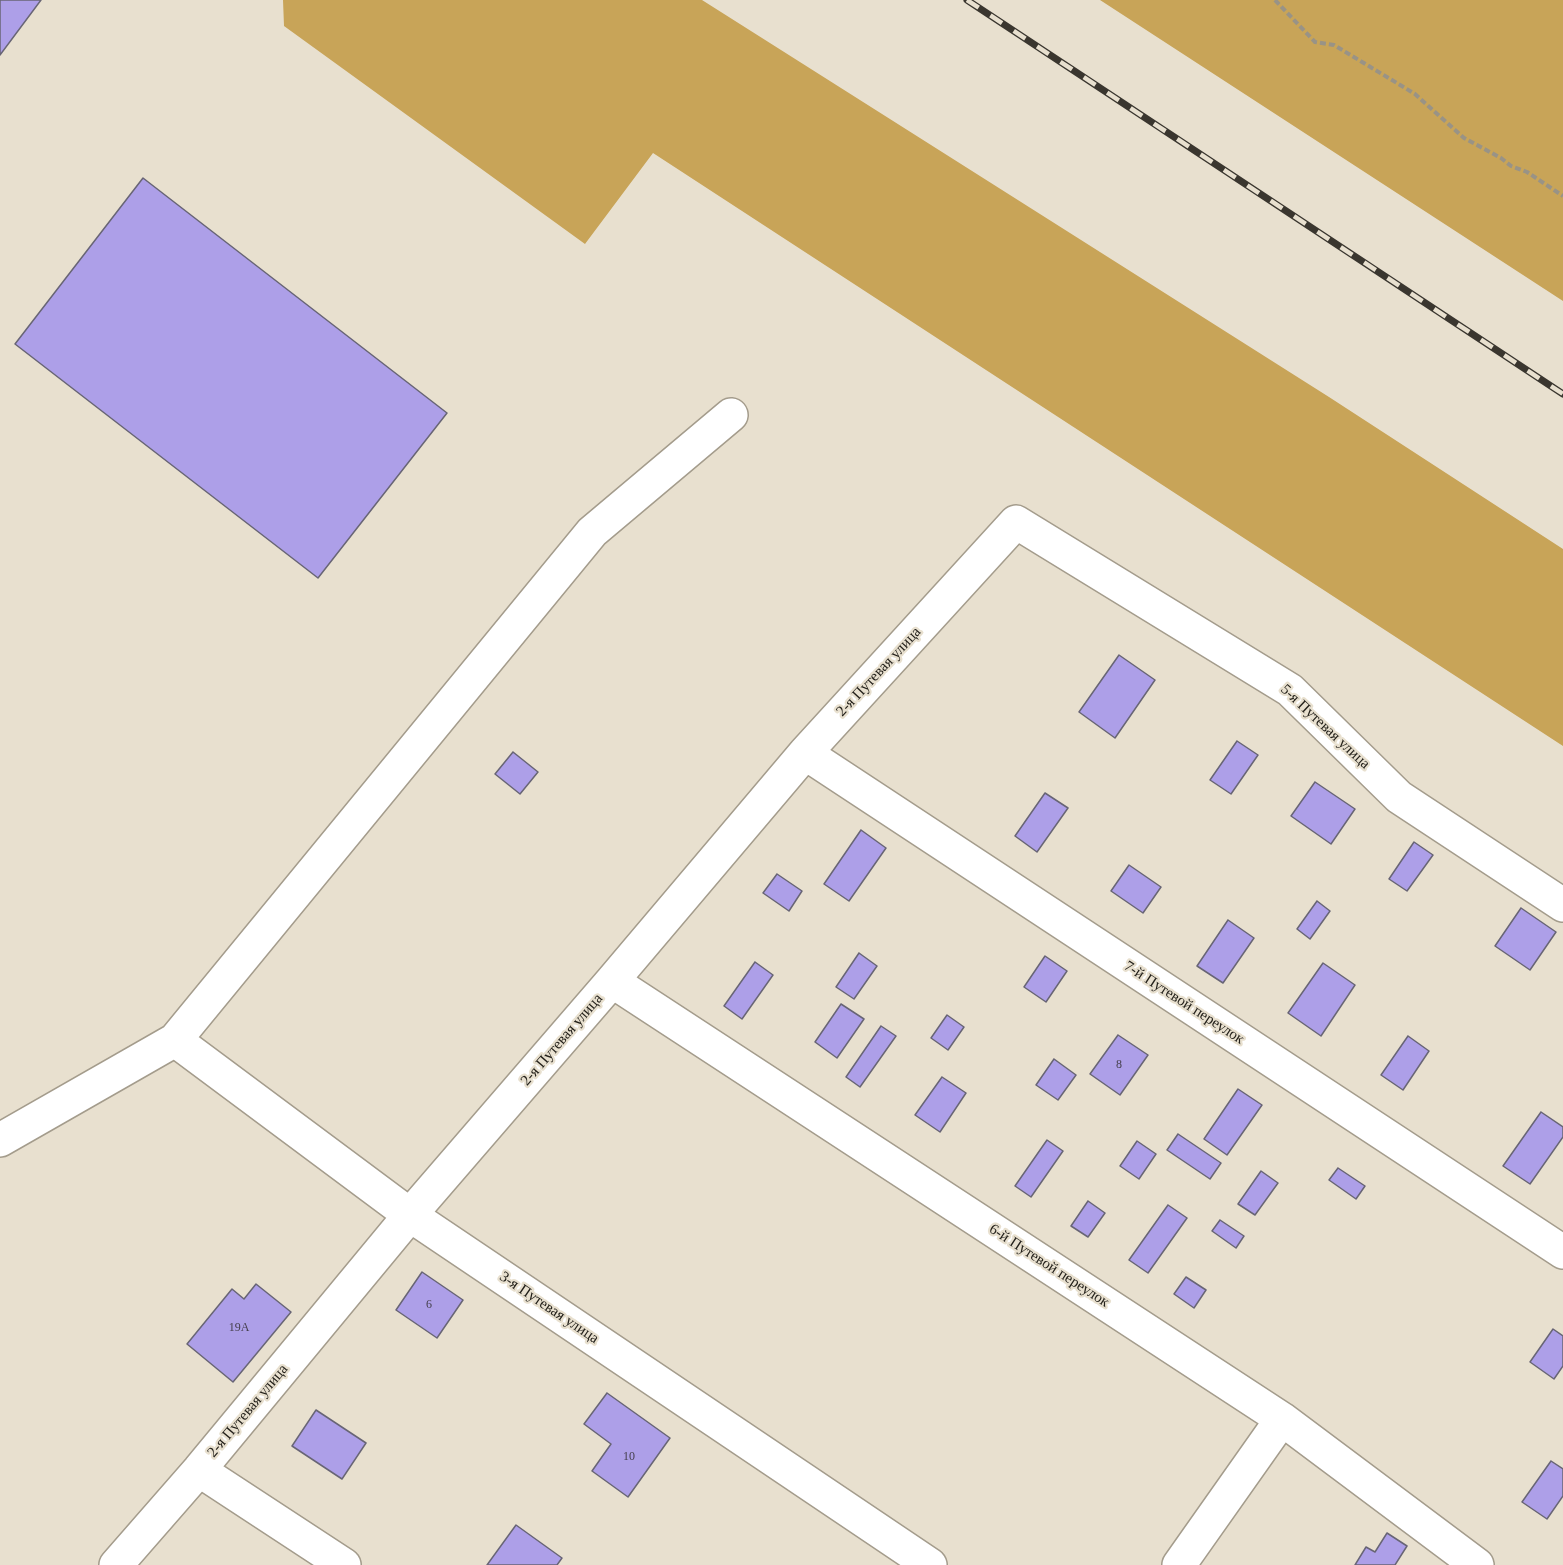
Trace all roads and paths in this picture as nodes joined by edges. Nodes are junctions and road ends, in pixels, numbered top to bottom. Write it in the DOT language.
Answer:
graph roads {
  1 [pos="1275,0"];
  2 [pos="1563,196"];
  3 [pos="731,415"];
  4 [pos="1016,522"];
  5 [pos="805,753"];
  6 [pos="1563,905"];
  7 [pos="612,981"];
  8 [pos="175,1040"];
  9 [pos="0,1140"];
  10 [pos="411,1215"];
  11 [pos="1563,1252"];
  12 [pos="1282,1419"];
  13 [pos="199,1470"];
  14 [pos="116,1565"];
  15 [pos="344,1565"];
  16 [pos="930,1565"];
  17 [pos="1179,1565"];
  18 [pos="1477,1565"];
  1 -- 2 [label="path"];
  3 -- 8 [label="street"];
  4 -- 5 [label="street, 2-я Путевая улица"];
  4 -- 6 [label="street, 5-я Путевая улица"];
  5 -- 7 [label="street, 2-я Путевая улица"];
  5 -- 11 [label="street, 7-й Путевой переулок"];
  7 -- 10 [label="street, 2-я Путевая улица"];
  7 -- 12 [label="street, 6-й Путевой переулок"];
  8 -- 9 [label="street"];
  8 -- 10 [label="street, 3-я Путевая улица"];
  10 -- 13 [label="street, 2-я Путевая улица"];
  10 -- 16 [label="street, 3-я Путевая улица"];
  12 -- 17 [label="street"];
  12 -- 18 [label="street, 6-й Путевой переулок"];
  13 -- 14 [label="street, 2-я Путевая улица"];
  13 -- 15 [label="street"];
}
